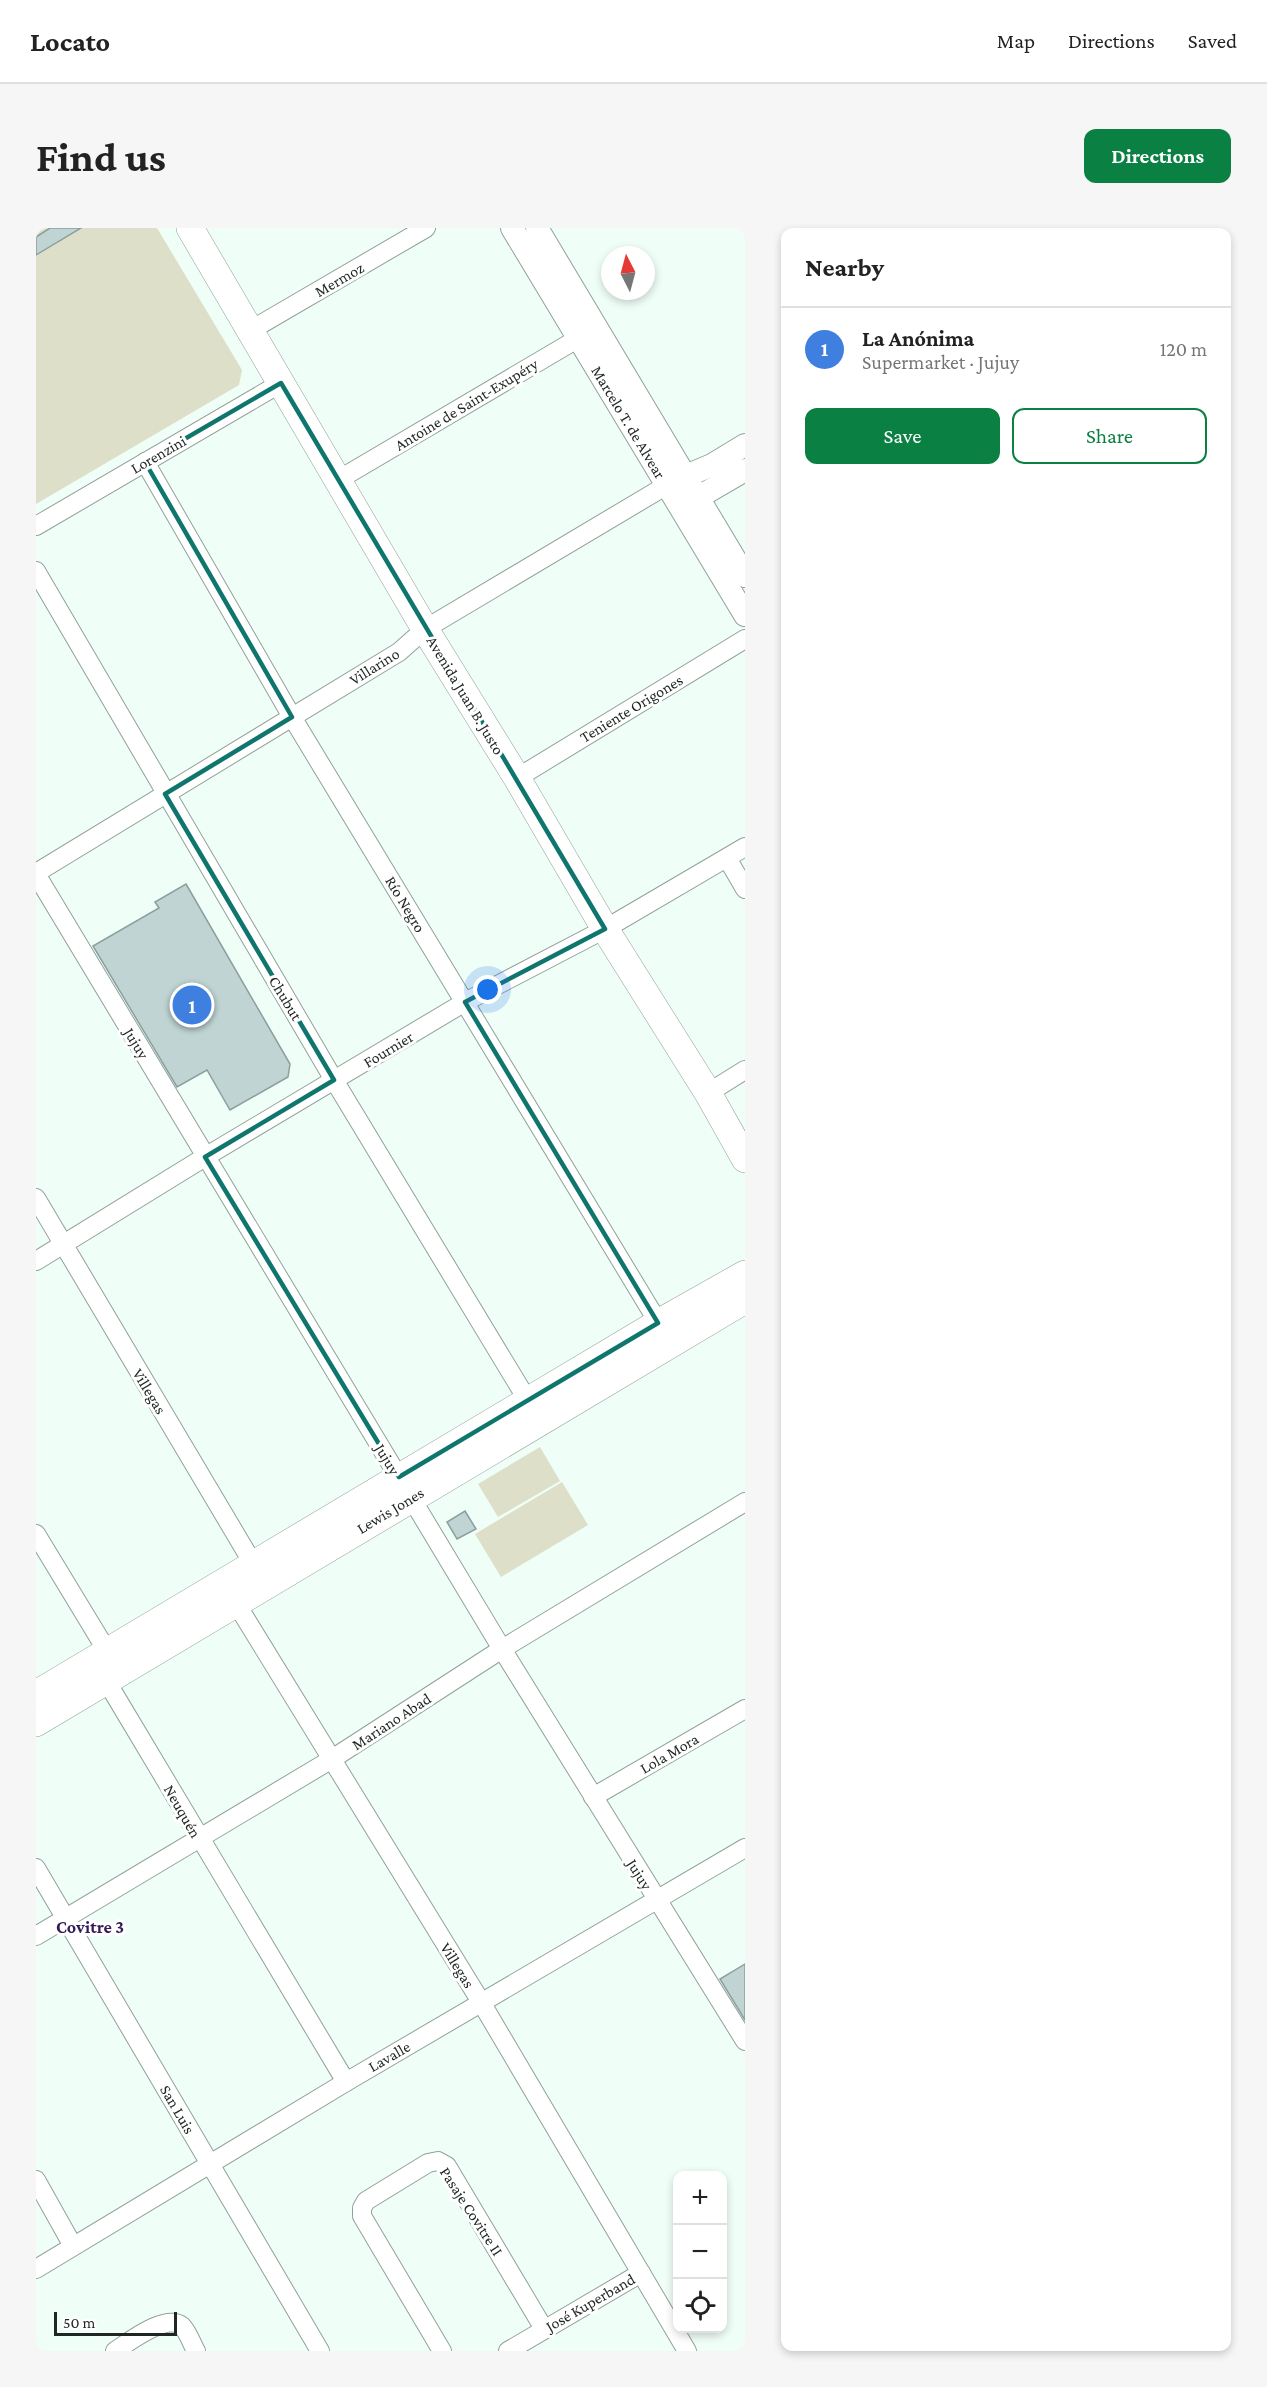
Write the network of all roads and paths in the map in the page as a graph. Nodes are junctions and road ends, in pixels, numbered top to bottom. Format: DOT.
graph roads {
  1 [pos="190,228"];
  2 [pos="426,228"];
  3 [pos="512,228"];
  4 [pos="540,229"];
  5 [pos="251,330"];
  6 [pos="587,333"];
  7 [pos="281,383"];
  8 [pos="745,446"];
  9 [pos="145,462"];
  10 [pos="745,470"];
  11 [pos="338,480"];
  12 [pos="676,480"];
  13 [pos="689,503"];
  14 [pos="36,526"];
  15 [pos="36,571"];
  16 [pos="745,576"];
  17 [pos="745,615"];
  18 [pos="425,629"];
  19 [pos="745,639"];
  20 [pos="292,717"];
  21 [pos="517,778"];
  22 [pos="165,794"];
  23 [pos="745,847"];
  24 [pos="727,858"];
  25 [pos="36,873"];
  26 [pos="745,889"];
  27 [pos="605,929"];
  28 [pos="465,1002"];
  29 [pos="745,1070"];
  30 [pos="334,1080"];
  31 [pos="708,1094"];
  32 [pos="205,1157"];
  33 [pos="745,1160"];
  34 [pos="36,1198"];
  35 [pos="63,1244"];
  36 [pos="36,1261"];
  37 [pos="745,1274"];
  38 [pos="745,1299"];
  39 [pos="665,1333"];
  40 [pos="534,1412"];
  41 [pos="405,1487"];
  42 [pos="745,1502"];
  43 [pos="36,1534"];
  44 [pos="259,1575"];
  45 [pos="230,1593"];
  46 [pos="502,1649"];
  47 [pos="107,1651"];
  48 [pos="107,1682"];
  49 [pos="36,1694"];
  50 [pos="745,1709"];
  51 [pos="36,1723"];
  52 [pos="332,1759"];
  53 [pos="593,1797"];
  54 [pos="199,1838"];
  55 [pos="745,1848"];
  56 [pos="36,1868"];
  57 [pos="657,1901"];
  58 [pos="66,1918"];
  59 [pos="36,1936"];
  60 [pos="481,2002"];
  61 [pos="745,2041"];
  62 [pos="345,2082"];
  63 [pos="210,2163"];
  64 [pos="36,2180"];
  65 [pos="73,2246"];
  66 [pos="36,2269"];
  67 [pos="641,2273"];
  68 [pos="544,2329"];
  69 [pos="115,2351"];
  70 [pos="196,2351"];
  71 [pos="321,2351"];
  72 [pos="442,2351"];
  73 [pos="508,2351"];
  74 [pos="687,2351"];
  1 -- 5 [label="main road, Avenida Juan B. Justo"];
  2 -- 5 [label="street, Mermoz"];
  3 -- 6 [label="street, Marcelo T. de Alvear"];
  4 -- 6 [label="street, Marcelo T. de Alvear"];
  5 -- 7 [label="main road, Avenida Juan B. Justo"];
  6 -- 11 [label="street, Antoine de Saint-Exupéry"];
  6 -- 12 [label="street, Marcelo T. de Alvear"];
  7 -- 9 [label="street, Lorenzini"];
  7 -- 11 [label="main road, Avenida Juan B. Justo"];
  8 -- 12 [label="street, Villarino"];
  9 -- 14 [label="street, Lorenzini"];
  9 -- 20 [label="street, Río Negro"];
  10 -- 13 [label="street"];
  11 -- 18 [label="main road, Avenida Juan B. Justo"];
  12 -- 13 [label="street, Marcelo T. de Alvear"];
  12 -- 18 [label="street, Villarino"];
  13 -- 16 [label="street, Marcelo T. de Alvear"];
  13 -- 17 [label="street, Marcelo T. de Alvear"];
  15 -- 22 [label="street, Chubut"];
  18 -- 20 [label="street, Villarino"];
  18 -- 21 [label="main road, Avenida Juan B. Justo"];
  19 -- 21 [label="street, Teniente Origones"];
  20 -- 22 [label="street, Villarino"];
  20 -- 28 [label="street, Río Negro"];
  21 -- 27 [label="main road, Avenida Juan B. Justo"];
  22 -- 25 [label="street, Villarino"];
  22 -- 30 [label="street, Chubut"];
  23 -- 24 [label="street, Fournier"];
  24 -- 26 [label="street"];
  24 -- 27 [label="street, Fournier"];
  25 -- 32 [label="street, Jujuy"];
  27 -- 28 [label="street, Fournier"];
  27 -- 31 [label="main road, Avenida Juan B. Justo"];
  28 -- 30 [label="street, Fournier"];
  28 -- 39 [label="street, Río Negro"];
  29 -- 31 [label="street"];
  30 -- 32 [label="street, Fournier"];
  30 -- 40 [label="street, Chubut"];
  31 -- 33 [label="main road, Avenida Juan B. Justo"];
  32 -- 35 [label="street, Fournier"];
  32 -- 41 [label="street, Jujuy"];
  34 -- 35 [label="street, Villegas"];
  35 -- 36 [label="street, Fournier"];
  35 -- 44 [label="street, Villegas"];
  37 -- 39 [label="main road, Lewis Jones"];
  38 -- 39 [label="main road, Lewis Jones"];
  39 -- 40 [label="main road, Lewis Jones"];
  40 -- 41 [label="main road, Lewis Jones"];
  41 -- 44 [label="main road, Lewis Jones"];
  41 -- 46 [label="street, Jujuy"];
  42 -- 46 [label="street, Mariano Abad"];
  43 -- 47 [label="street"];
  44 -- 45 [label="main road, Lewis Jones"];
  45 -- 47 [label="main road, Lewis Jones"];
  45 -- 48 [label="main road, Lewis Jones"];
  45 -- 52 [label="street, Villegas"];
  46 -- 52 [label="street, Mariano Abad"];
  46 -- 53 [label="street, Jujuy"];
  47 -- 48 [label="street"];
  47 -- 49 [label="main road, Lewis Jones"];
  48 -- 51 [label="main road, Lewis Jones"];
  48 -- 54 [label="street, Neuquén"];
  50 -- 53 [label="street, Lola Mora"];
  52 -- 54 [label="street, Mariano Abad"];
  52 -- 60 [label="street, Villegas"];
  53 -- 57 [label="street, Jujuy"];
  54 -- 58 [label="street, Mariano Abad"];
  54 -- 62 [label="street, Neuquén"];
  55 -- 57 [label="street, Lavalle"];
  56 -- 58 [label="street, San Luis"];
  57 -- 60 [label="street, Lavalle"];
  57 -- 61 [label="street, Jujuy"];
  58 -- 59 [label="street, Mariano Abad"];
  58 -- 63 [label="street, San Luis"];
  60 -- 62 [label="street, Lavalle"];
  60 -- 67 [label="street, Villegas"];
  62 -- 63 [label="street, Lavalle"];
  63 -- 65 [label="street, Lavalle"];
  63 -- 71 [label="street, San Luis"];
  64 -- 65 [label="street"];
  65 -- 66 [label="street, Lavalle"];
  67 -- 68 [label="street, José Kuperband"];
  67 -- 74 [label="street, Villegas"];
  68 -- 72 [label="street, Pasaje Covitre II"];
  68 -- 73 [label="street, José Kuperband"];
  69 -- 70 [label="street"];
}
